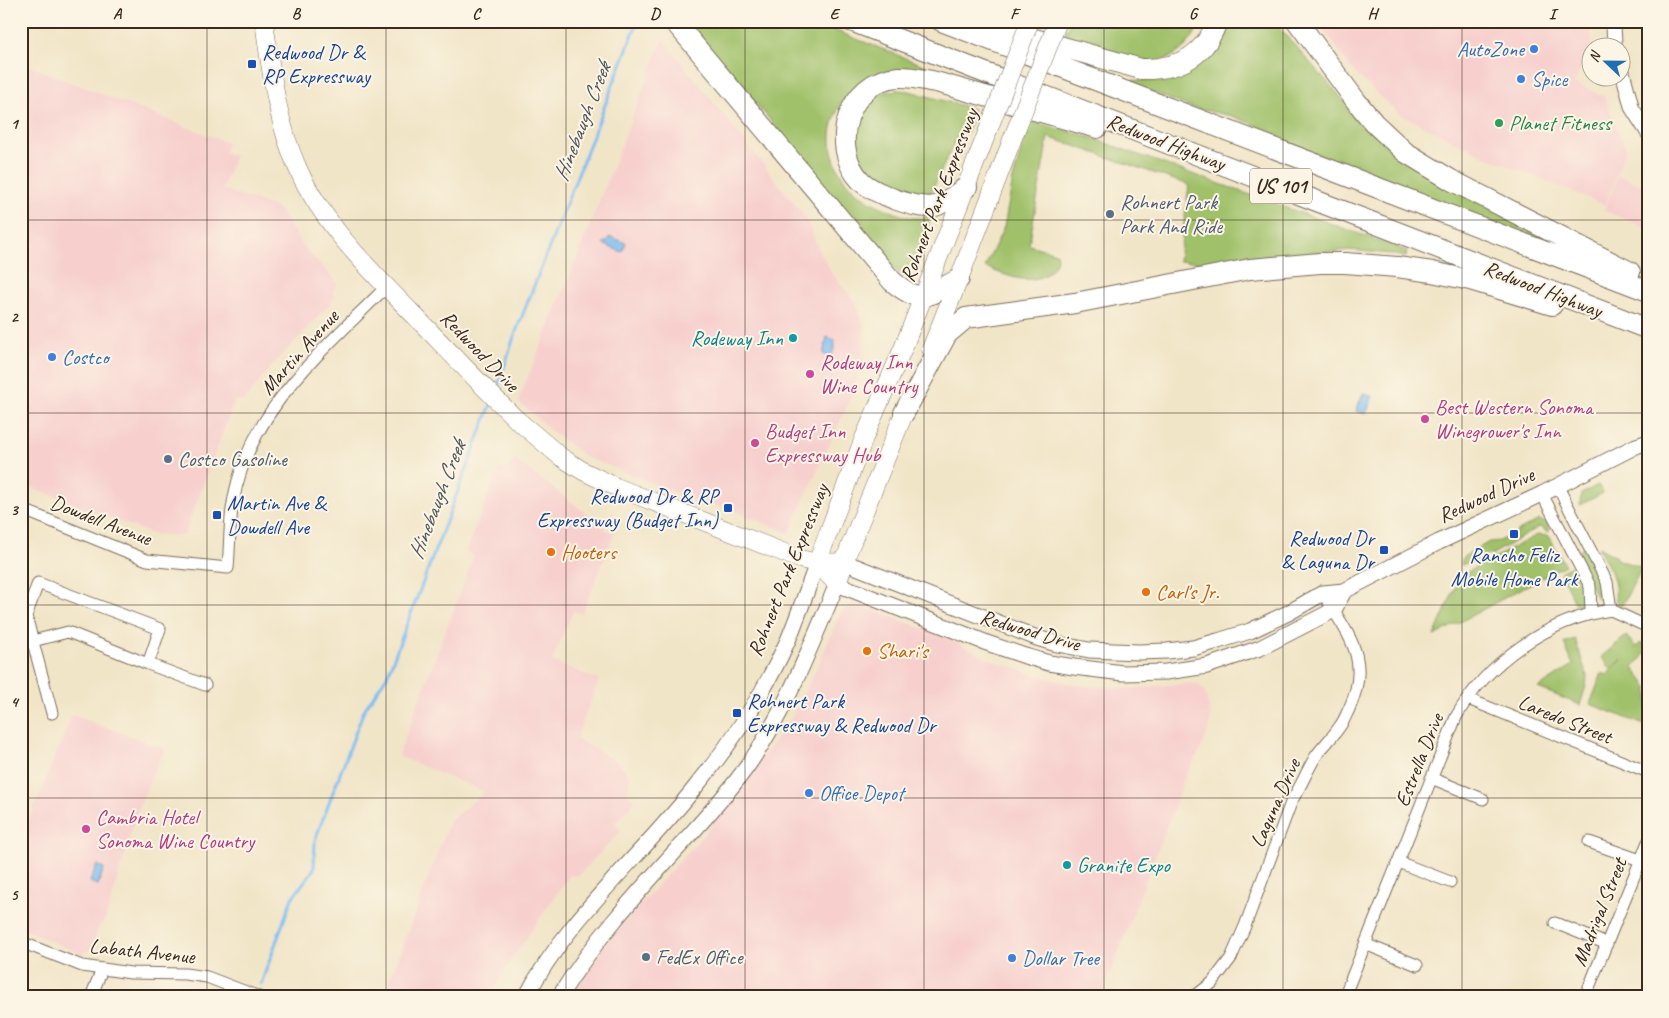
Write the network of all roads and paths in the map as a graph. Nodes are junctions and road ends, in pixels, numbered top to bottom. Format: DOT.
graph roads {
  1 [pos="264,21"];
  2 [pos="674,21"];
  3 [pos="852,21"];
  4 [pos="941,21"];
  5 [pos="970,21"];
  6 [pos="1030,21"];
  7 [pos="1058,21"];
  8 [pos="1217,21"];
  9 [pos="1297,21"];
  10 [pos="1612,21"];
  11 [pos="1615,38"];
  12 [pos="1627,88"];
  13 [pos="1648,133"];
  14 [pos="1215,161"];
  15 [pos="967,187"];
  16 [pos="959,279"];
  17 [pos="1648,281"];
  18 [pos="386,287"];
  19 [pos="1648,291"];
  20 [pos="923,297"];
  21 [pos="1648,331"];
  22 [pos="904,413"];
  23 [pos="1648,442"];
  24 [pos="1557,486"];
  25 [pos="1542,494"];
  26 [pos="21,509"];
  27 [pos="844,562"];
  28 [pos="818,564"];
  29 [pos="228,568"];
  30 [pos="837,584"];
  31 [pos="1344,591"];
  32 [pos="1323,593"];
  33 [pos="1334,610"];
  34 [pos="1611,610"];
  35 [pos="1591,613"];
  36 [pos="1648,628"];
  37 [pos="33,641"];
  38 [pos="21,644"];
  39 [pos="148,664"];
  40 [pos="205,685"];
  41 [pos="1468,699"];
  42 [pos="52,713"];
  43 [pos="1648,772"];
  44 [pos="1431,778"];
  45 [pos="1483,799"];
  46 [pos="659,830"];
  47 [pos="1589,842"];
  48 [pos="1648,842"];
  49 [pos="678,848"];
  50 [pos="1640,860"];
  51 [pos="1398,862"];
  52 [pos="1450,882"];
  53 [pos="1555,923"];
  54 [pos="21,942"];
  55 [pos="1365,944"];
  56 [pos="1607,944"];
  57 [pos="1417,965"];
  58 [pos="102,969"];
  59 [pos="91,997"];
  60 [pos="258,997"];
  61 [pos="526,997"];
  62 [pos="559,997"];
  63 [pos="1194,997"];
  64 [pos="1344,997"];
  65 [pos="1585,997"];
  1 -- 18 [label="main road, Redwood Drive"];
  2 -- 20 [label="highway"];
  3 -- 14 [label="highway, Redwood Highway / US 101"];
  4 -- 19 [label="highway, Redwood Highway / US 101"];
  5 -- 8 [label="highway"];
  6 -- 15 [label="main road, Rohnert Park Expressway, bridge"];
  7 -- 16 [label="main road, bridge"];
  9 -- 17 [label="highway"];
  10 -- 11 [label="street"];
  12 -- 13 [label="street"];
  14 -- 15 [label="highway"];
  14 -- 21 [label="highway, Redwood Highway / US 101"];
  15 -- 20 [label="main road, Rohnert Park Expressway"];
  16 -- 20 [label="highway"];
  16 -- 22 [label="main road"];
  18 -- 28 [label="main road, Redwood Drive"];
  18 -- 29 [label="street, Martin Avenue"];
  20 -- 28 [label="main road, Rohnert Park Expressway"];
  21 -- 22 [label="highway"];
  22 -- 27 [label="main road"];
  23 -- 24 [label="main road, Redwood Drive"];
  24 -- 25 [label="main road, Redwood Drive"];
  24 -- 34 [label="street"];
  25 -- 31 [label="main road, Redwood Drive"];
  25 -- 35 [label="street"];
  26 -- 29 [label="street, Dowdell Avenue"];
  27 -- 28 [label="main road, Redwood Drive"];
  27 -- 30 [label="main road"];
  27 -- 32 [label="main road, Redwood Drive"];
  28 -- 30 [label="main road, Redwood Drive"];
  28 -- 46 [label="main road, Rohnert Park Expressway"];
  30 -- 33 [label="main road, Redwood Drive"];
  30 -- 49 [label="main road"];
  31 -- 32 [label="main road, Redwood Drive"];
  31 -- 33 [label="main road"];
  32 -- 33 [label="street, Laguna Drive"];
  33 -- 63 [label="street, Laguna Drive"];
  34 -- 35 [label="street, Estrella Drive"];
  34 -- 36 [label="street"];
  35 -- 41 [label="street, Estrella Drive"];
  37 -- 38 [label="street"];
  37 -- 39 [label="street"];
  37 -- 39 [label="street"];
  37 -- 42 [label="street"];
  39 -- 40 [label="street"];
  41 -- 43 [label="street, Laredo Street"];
  41 -- 44 [label="street, Estrella Drive"];
  44 -- 45 [label="street"];
  44 -- 51 [label="street, Estrella Drive"];
  46 -- 49 [label="main road"];
  46 -- 61 [label="main road, Rohnert Park Expressway"];
  47 -- 50 [label="street"];
  48 -- 50 [label="street, Madrigal Street"];
  49 -- 62 [label="main road"];
  50 -- 56 [label="street, Madrigal Street"];
  51 -- 52 [label="street"];
  51 -- 55 [label="street, Estrella Drive"];
  53 -- 56 [label="street"];
  54 -- 58 [label="street, Labath Avenue"];
  55 -- 57 [label="street"];
  55 -- 64 [label="street, Estrella Drive"];
  56 -- 65 [label="street, Madrigal Street"];
  58 -- 59 [label="street"];
  58 -- 60 [label="street, Labath Avenue"];
}
